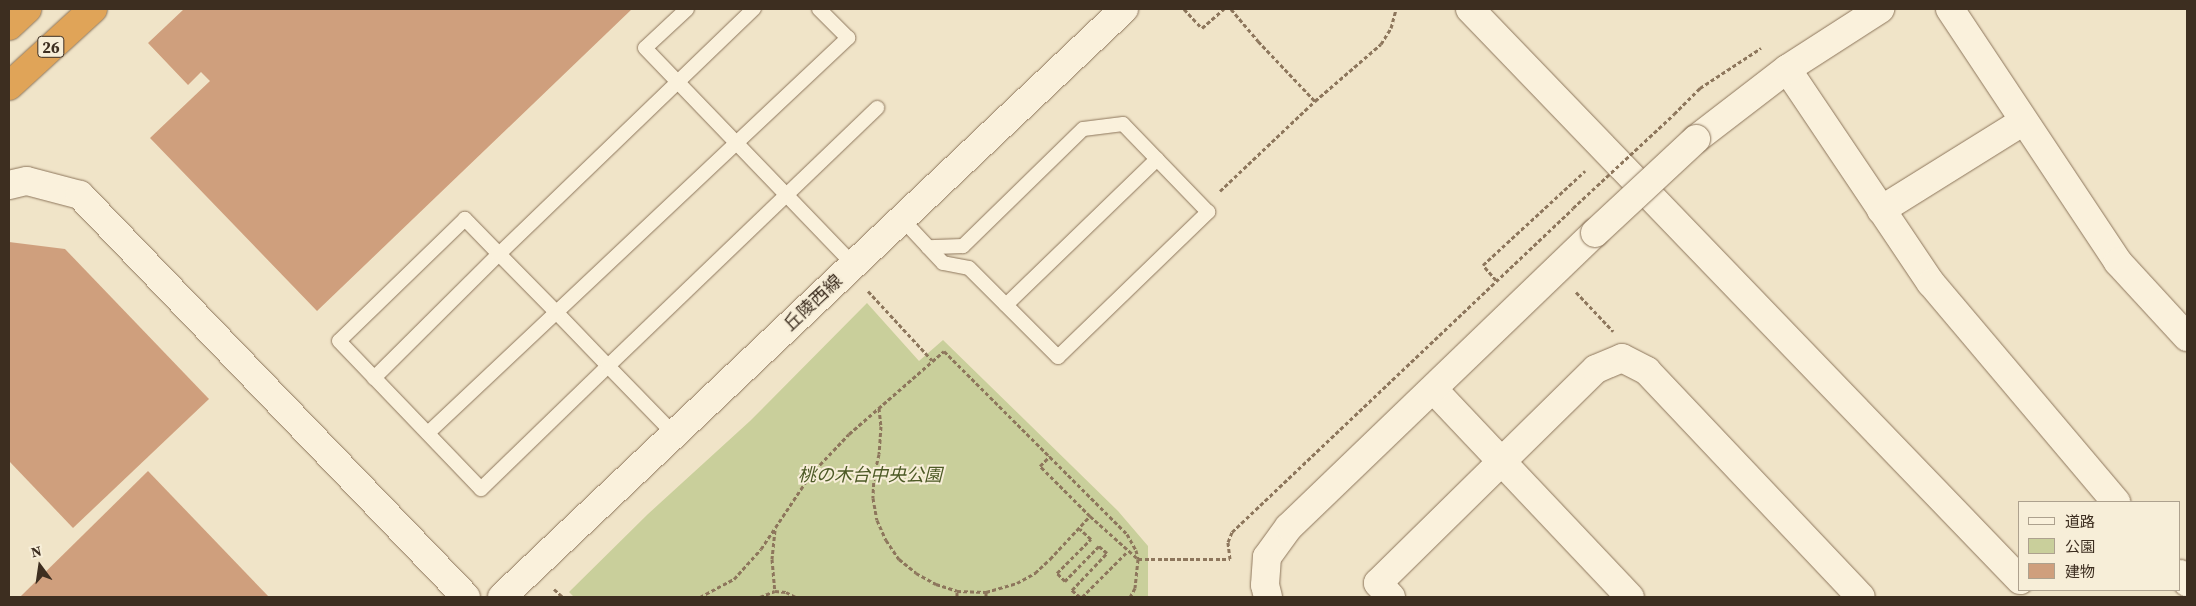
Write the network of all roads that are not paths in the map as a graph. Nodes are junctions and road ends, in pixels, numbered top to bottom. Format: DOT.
graph roads {
  1 [pos="27,9"];
  2 [pos="93,9"];
  3 [pos="686,9"];
  4 [pos="754,9"];
  5 [pos="819,9"];
  6 [pos="1124,9"];
  7 [pos="1470,9"];
  8 [pos="1880,9"];
  9 [pos="1950,9"];
  10 [pos="9,26"];
  11 [pos="1787,68"];
  12 [pos="678,82"];
  13 [pos="9,86"];
  14 [pos="877,108"];
  15 [pos="2024,121"];
  16 [pos="736,143"];
  17 [pos="1157,159"];
  18 [pos="9,185"];
  19 [pos="786,195"];
  20 [pos="1881,210"];
  21 [pos="902,219"];
  22 [pos="928,246"];
  23 [pos="499,254"];
  24 [pos="851,268"];
  25 [pos="1006,305"];
  26 [pos="556,312"];
  27 [pos="2187,336"];
  28 [pos="608,366"];
  29 [pos="374,378"];
  30 [pos="1434,390"];
  31 [pos="428,433"];
  32 [pos="675,434"];
  33 [pos="1503,462"];
  34 [pos="2115,501"];
  35 [pos="2018,578"];
  36 [pos="466,597"];
  37 [pos="502,597"];
  38 [pos="1268,597"];
  39 [pos="1391,597"];
  40 [pos="1630,597"];
  41 [pos="1861,597"];
  1 -- 10 [label="highway, 26"];
  2 -- 13 [label="highway, 26"];
  3 -- 12 [label="lane"];
  4 -- 12 [label="lane"];
  5 -- 16 [label="lane"];
  6 -- 21 [label="street, 丘陵西線"];
  7 -- 35 [label="street"];
  8 -- 11 [label="street"];
  9 -- 15 [label="street"];
  11 -- 20 [label="street"];
  11 -- 30 [label="street, bridge"];
  12 -- 16 [label="lane"];
  12 -- 23 [label="lane"];
  14 -- 19 [label="lane"];
  15 -- 20 [label="street"];
  15 -- 27 [label="street"];
  16 -- 19 [label="lane"];
  16 -- 26 [label="lane"];
  17 -- 22 [label="lane"];
  17 -- 25 [label="lane"];
  17 -- 25 [label="lane"];
  18 -- 36 [label="street"];
  19 -- 24 [label="lane"];
  19 -- 28 [label="lane"];
  20 -- 34 [label="street"];
  21 -- 22 [label="lane"];
  21 -- 24 [label="street, 丘陵西線"];
  22 -- 25 [label="lane"];
  23 -- 26 [label="lane"];
  23 -- 29 [label="lane"];
  23 -- 29 [label="lane"];
  24 -- 32 [label="street, 丘陵西線"];
  26 -- 28 [label="lane"];
  26 -- 31 [label="lane"];
  28 -- 31 [label="lane"];
  28 -- 32 [label="lane"];
  29 -- 31 [label="lane"];
  30 -- 33 [label="street"];
  30 -- 38 [label="street"];
  32 -- 37 [label="street, 丘陵西線"];
  33 -- 39 [label="street"];
  33 -- 40 [label="street"];
  33 -- 41 [label="street"];
}
